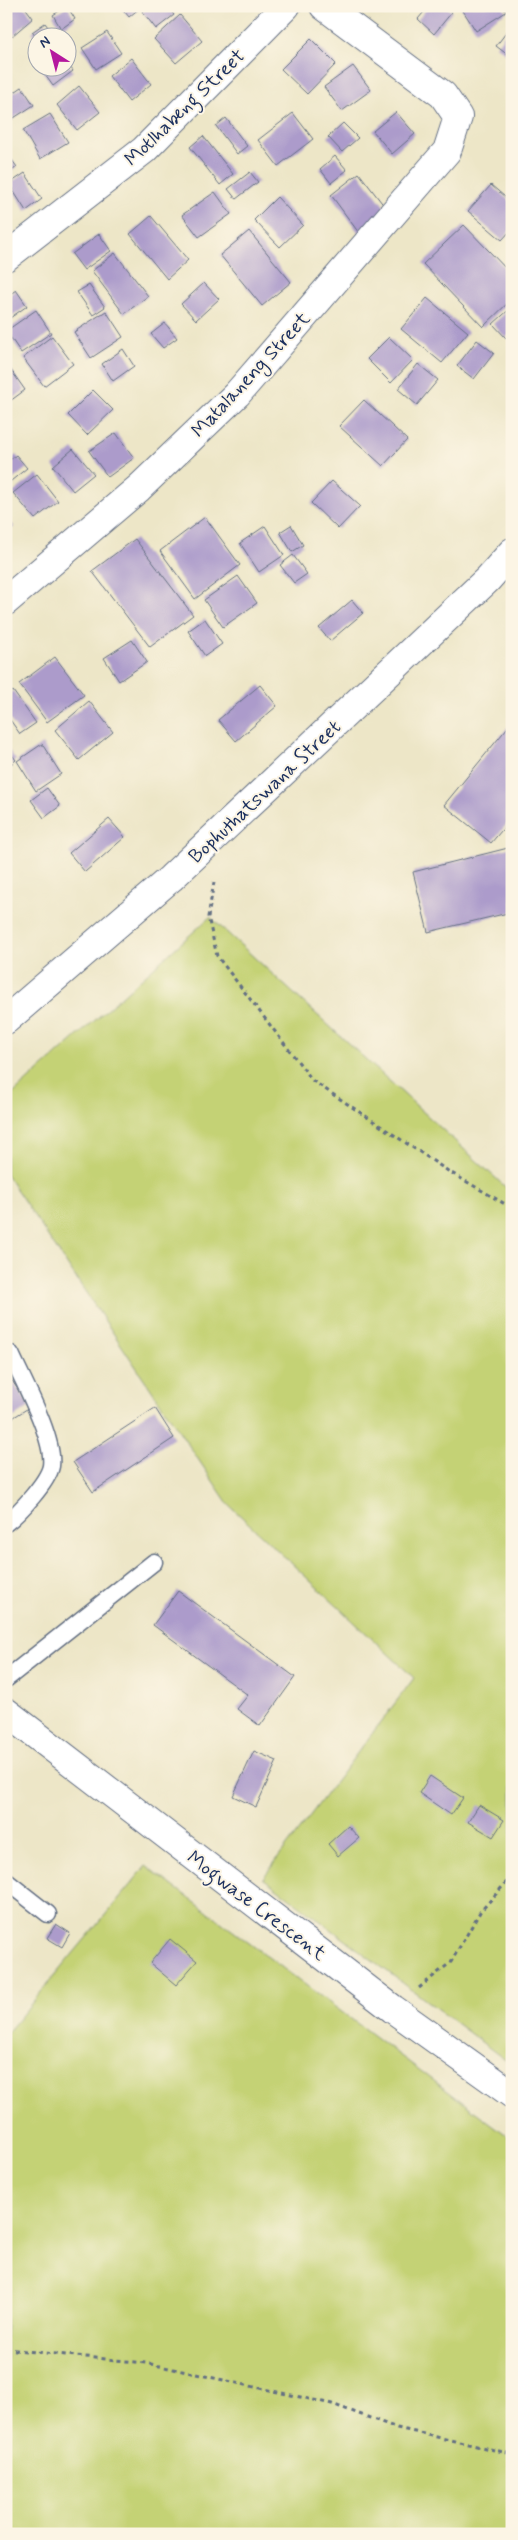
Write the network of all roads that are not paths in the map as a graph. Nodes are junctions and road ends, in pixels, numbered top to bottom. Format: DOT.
graph roads {
  1 [pos="286,6"];
  2 [pos="324,6"];
  3 [pos="6,257"];
  4 [pos="512,552"];
  5 [pos="6,601"];
  6 [pos="6,1020"];
  7 [pos="11,1354"];
  8 [pos="6,1523"];
  9 [pos="154,1562"];
  10 [pos="6,1679"];
  11 [pos="6,1712"];
  12 [pos="6,1881"];
  13 [pos="48,1914"];
  14 [pos="512,2094"];
  1 -- 3 [label="street, Motlhabeng Street"];
  2 -- 5 [label="street, Matalaneng Street"];
  4 -- 6 [label="street, Bophuthatswana Street"];
  7 -- 8 [label="lane"];
  9 -- 10 [label="lane"];
  11 -- 14 [label="street, Mogwase Crescent"];
  12 -- 13 [label="lane"];
}
